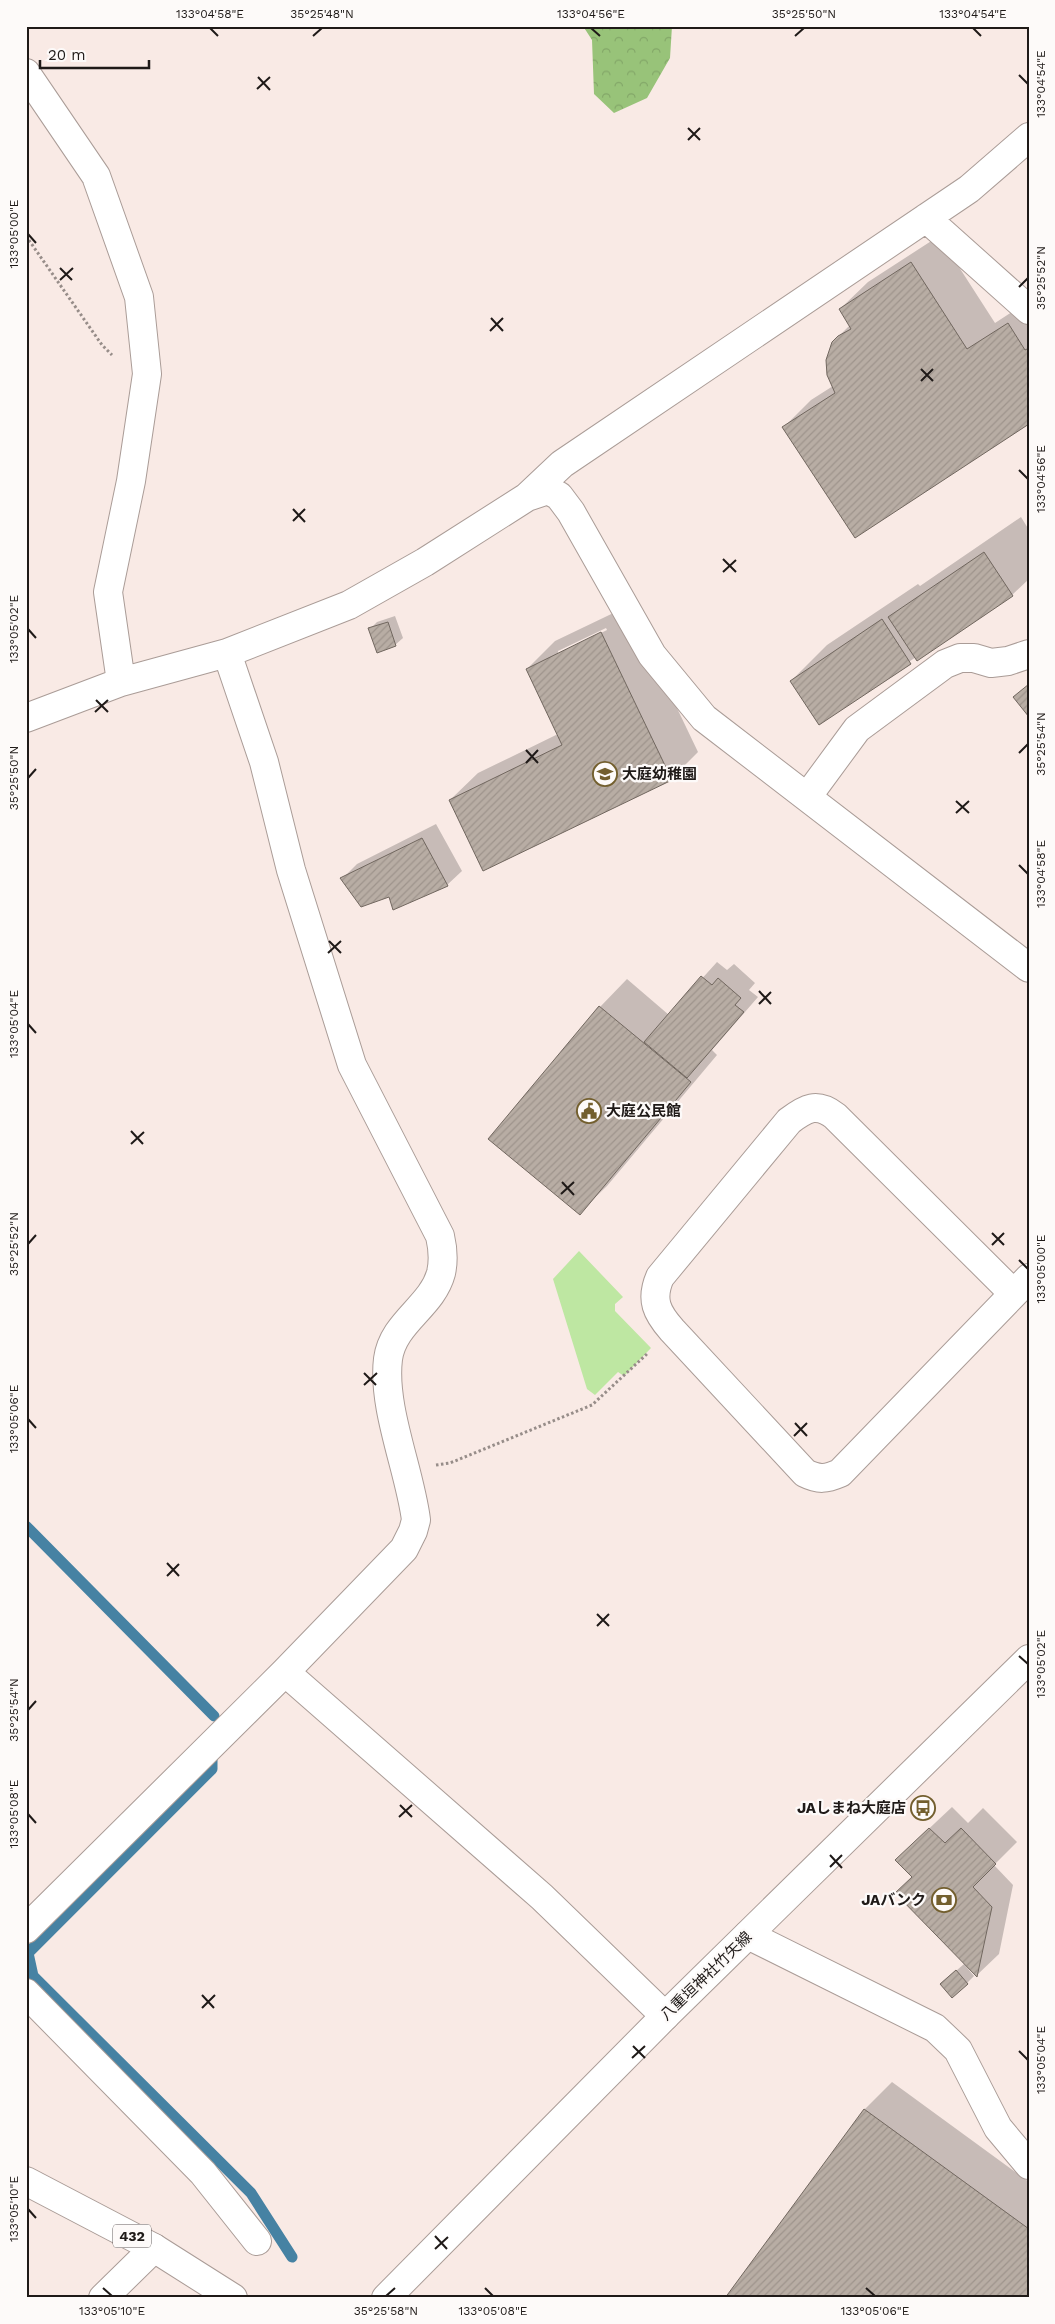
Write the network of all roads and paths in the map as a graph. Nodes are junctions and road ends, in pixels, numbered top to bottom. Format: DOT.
graph roads {
  1 [pos="26,73"];
  2 [pos="1029,137"];
  3 [pos="926,218"];
  4 [pos="26,236"];
  5 [pos="1029,310"];
  6 [pos="145,388"];
  7 [pos="527,497"];
  8 [pos="227,653"];
  9 [pos="1029,654"];
  10 [pos="121,682"];
  11 [pos="26,718"];
  12 [pos="807,797"];
  13 [pos="1029,968"];
  14 [pos="1021,1285"];
  15 [pos="672,1330"];
  16 [pos="405,1472"];
  17 [pos="1029,1659"];
  18 [pos="285,1672"];
  19 [pos="26,1929"];
  20 [pos="748,1934"];
  21 [pos="26,1993"];
  22 [pos="665,2016"];
  23 [pos="1029,2165"];
  24 [pos="26,2181"];
  25 [pos="257,2241"];
  26 [pos="154,2248"];
  27 [pos="103,2298"];
  28 [pos="233,2298"];
  29 [pos="386,2298"];
  1 -- 6 [label="main road"];
  2 -- 3 [label="main road"];
  3 -- 5 [label="main road"];
  3 -- 7 [label="main road"];
  4 -- 6 [label="path"];
  6 -- 10 [label="main road"];
  7 -- 8 [label="main road"];
  7 -- 12 [label="main road"];
  8 -- 10 [label="main road"];
  8 -- 16 [label="main road"];
  9 -- 12 [label="main road"];
  10 -- 11 [label="main road"];
  12 -- 13 [label="main road"];
  14 -- 15 [label="main road"];
  14 -- 15 [label="main road"];
  15 -- 16 [label="path"];
  16 -- 18 [label="main road"];
  17 -- 20 [label="main road, 八重垣神社竹矢線"];
  18 -- 19 [label="main road"];
  18 -- 22 [label="main road"];
  20 -- 22 [label="main road, 八重垣神社竹矢線"];
  20 -- 23 [label="main road"];
  21 -- 25 [label="main road"];
  22 -- 29 [label="main road, 八重垣神社竹矢線"];
  24 -- 26 [label="main road, 432"];
  26 -- 27 [label="main road"];
  26 -- 28 [label="main road, 432"];
}
